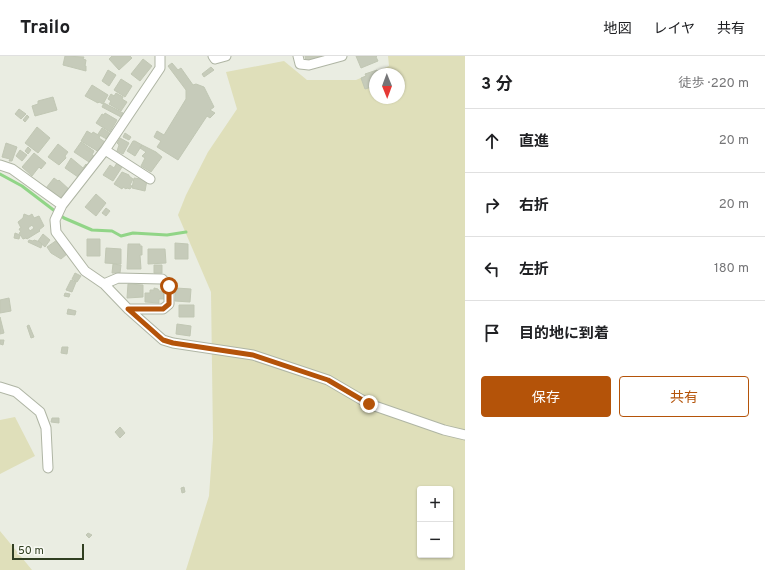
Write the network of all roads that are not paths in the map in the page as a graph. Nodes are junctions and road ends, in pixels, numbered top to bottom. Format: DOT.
graph roads {
  1 [pos="160,56"];
  2 [pos="213,56"];
  3 [pos="226,56"];
  4 [pos="298,56"];
  5 [pos="342,56"];
  6 [pos="105,150"];
  7 [pos="0,165"];
  8 [pos="150,179"];
  9 [pos="62,205"];
  10 [pos="104,284"];
  11 [pos="128,309"];
  12 [pos="0,387"];
  13 [pos="465,435"];
  14 [pos="48,468"];
  1 -- 6 [label="street"];
  2 -- 3 [label="street"];
  4 -- 5 [label="street"];
  6 -- 8 [label="street"];
  6 -- 9 [label="street"];
  7 -- 9 [label="street"];
  9 -- 10 [label="street"];
  10 -- 11 [label="street"];
  10 -- 11 [label="street"];
  11 -- 13 [label="street"];
  12 -- 14 [label="street"];
}
